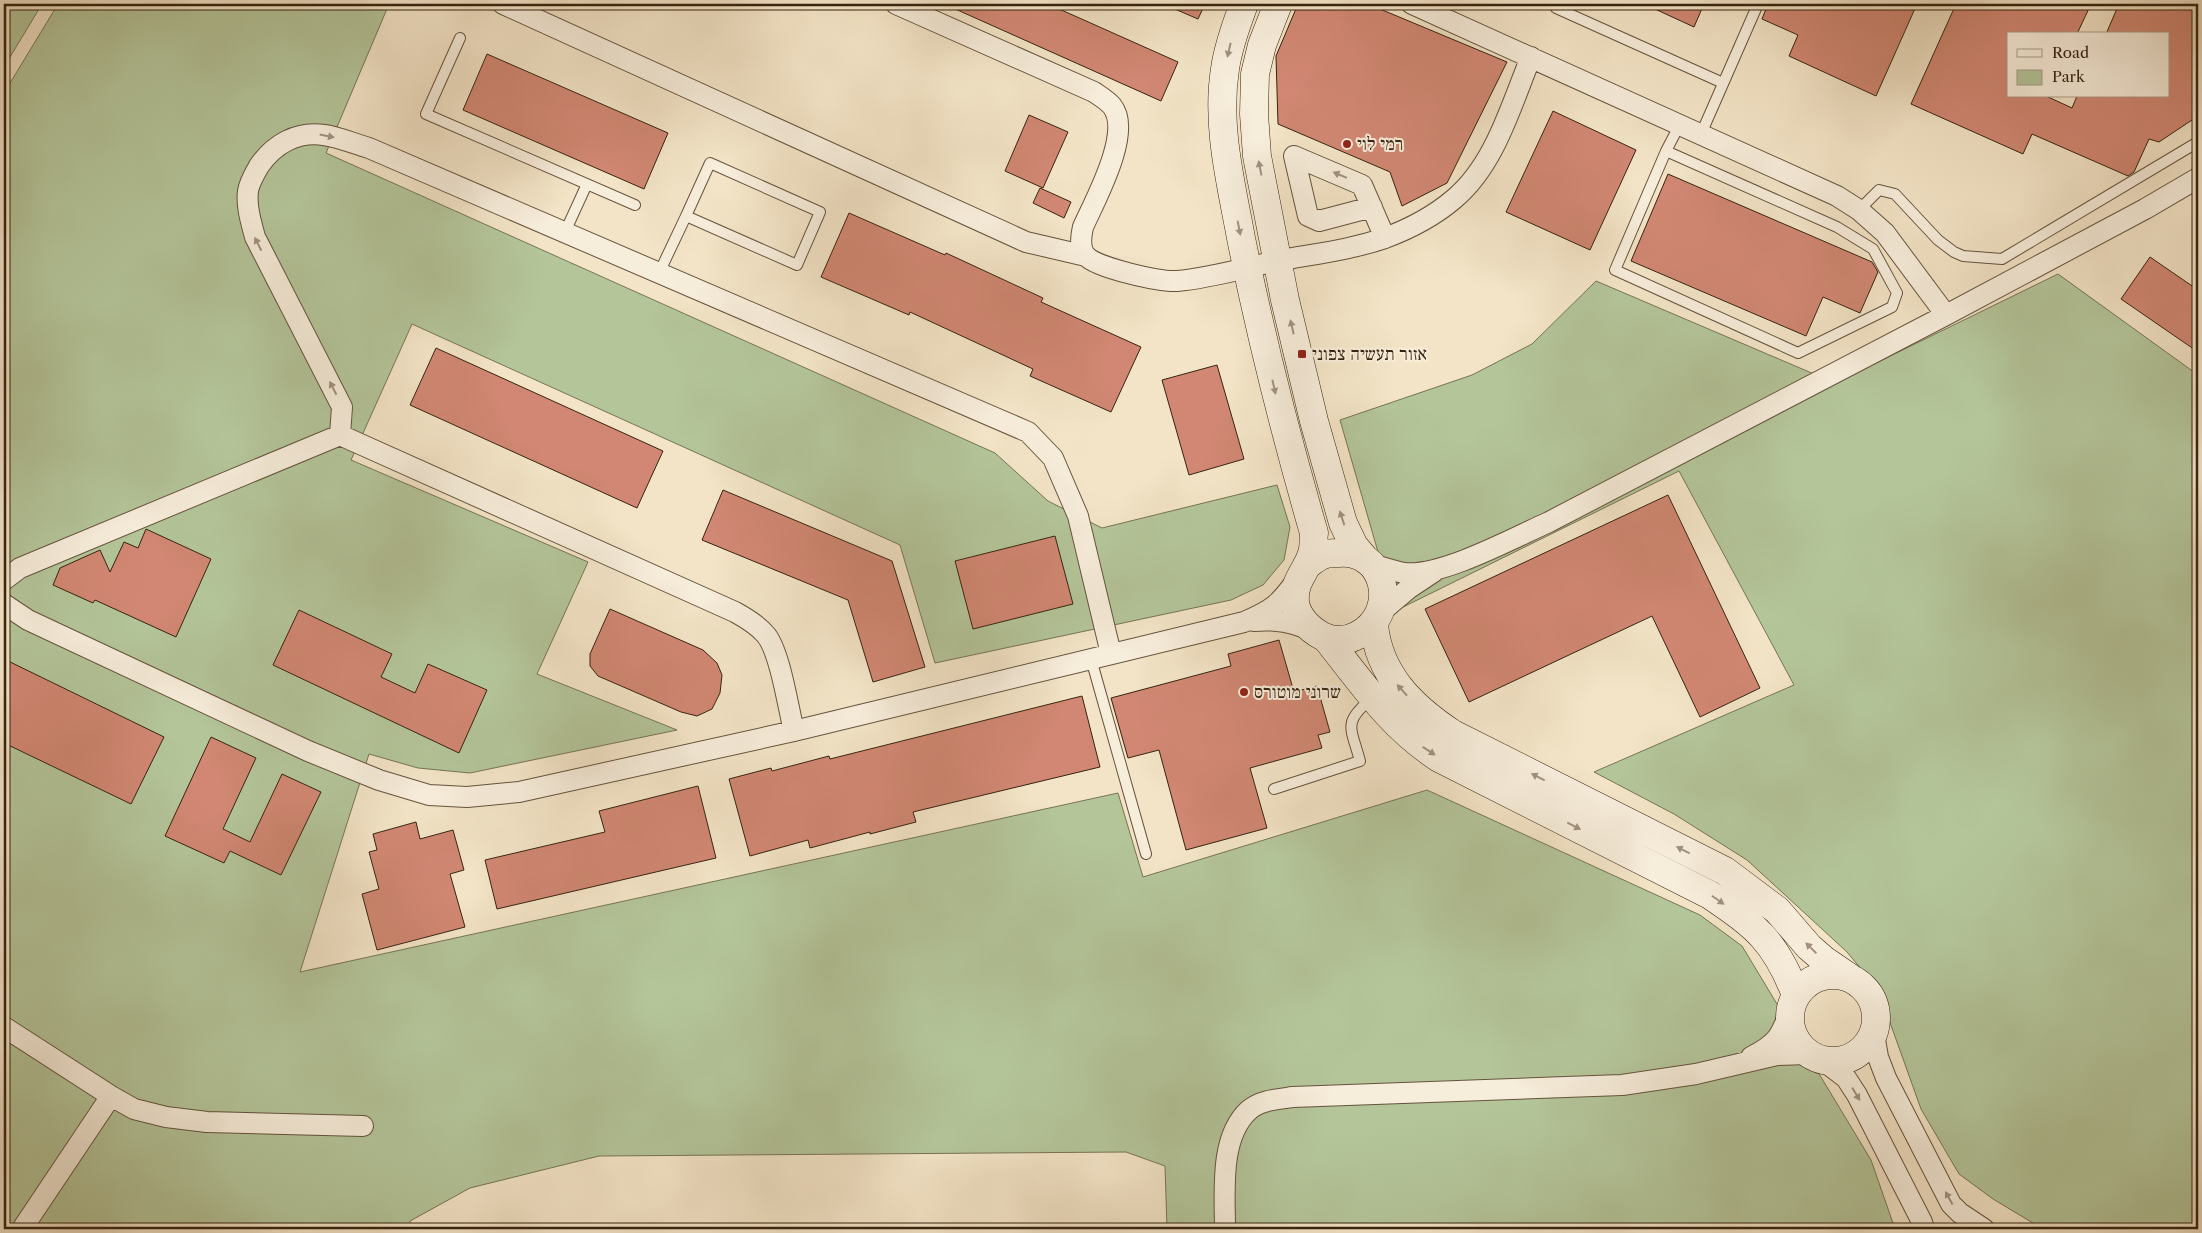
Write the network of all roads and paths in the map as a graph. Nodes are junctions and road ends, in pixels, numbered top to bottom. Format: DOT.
graph roads {
  1 [pos="503,4"];
  2 [pos="896,4"];
  3 [pos="1244,4"];
  4 [pos="1278,4"];
  5 [pos="1412,4"];
  6 [pos="1558,4"];
  7 [pos="1758,4"];
  8 [pos="460,38"];
  9 [pos="1531,57"];
  10 [pos="1723,83"];
  11 [pos="1680,124"];
  12 [pos="1701,134"];
  13 [pos="2198,142"];
  14 [pos="1666,150"];
  15 [pos="2198,178"];
  16 [pos="588,184"];
  17 [pos="635,205"];
  18 [pos="1372,208"];
  19 [pos="1859,210"];
  20 [pos="686,216"];
  21 [pos="565,232"];
  22 [pos="1385,238"];
  23 [pos="1086,256"];
  24 [pos="1278,261"];
  25 [pos="1247,269"];
  26 [pos="660,273"];
  27 [pos="1946,315"];
  28 [pos="340,435"];
  29 [pos="1368,562"];
  30 [pos="1441,567"];
  31 [pos="1303,572"];
  32 [pos="4,580"];
  33 [pos="4,604"];
  34 [pos="1378,618"];
  35 [pos="1244,622"];
  36 [pos="1320,635"];
  37 [pos="1111,654"];
  38 [pos="1091,659"];
  39 [pos="1372,698"];
  40 [pos="794,731"];
  41 [pos="1274,789"];
  42 [pos="1146,854"];
  43 [pos="1849,978"];
  44 [pos="1794,1002"];
  45 [pos="4,1026"];
  46 [pos="1874,1034"];
  47 [pos="1815,1057"];
  48 [pos="1742,1062"];
  49 [pos="111,1096"];
  50 [pos="363,1126"];
  51 [pos="24,1226"];
  52 [pos="1225,1229"];
  53 [pos="1924,1229"];
  54 [pos="1984,1229"];
  1 -- 23 [label="street"];
  2 -- 23 [label="street"];
  3 -- 25 [label="street, one-way"];
  24 -- 4 [label="street, one-way"];
  5 -- 9 [label="street"];
  6 -- 10 [label="lane"];
  7 -- 10 [label="lane"];
  8 -- 16 [label="lane"];
  9 -- 11 [label="street"];
  9 -- 22 [label="street"];
  10 -- 12 [label="lane"];
  11 -- 12 [label="street"];
  11 -- 14 [label="lane"];
  12 -- 19 [label="street"];
  13 -- 19 [label="lane"];
  14 -- 14 [label="lane"];
  15 -- 27 [label="street"];
  16 -- 17 [label="lane"];
  16 -- 21 [label="lane"];
  18 -- 22 [label="street"];
  19 -- 27 [label="street"];
  20 -- 20 [label="lane"];
  20 -- 26 [label="lane"];
  21 -- 26 [label="street"];
  28 -- 21 [label="street, one-way"];
  22 -- 24 [label="street"];
  23 -- 25 [label="street"];
  24 -- 25 [label="street"];
  29 -- 24 [label="street, one-way"];
  25 -- 31 [label="street, one-way"];
  26 -- 37 [label="street"];
  27 -- 30 [label="street"];
  28 -- 32 [label="street"];
  28 -- 40 [label="street"];
  29 -- 30 [label="street"];
  29 -- 31 [label="street"];
  29 -- 34 [label="street"];
  30 -- 34 [label="street"];
  31 -- 35 [label="street"];
  31 -- 36 [label="street"];
  33 -- 40 [label="street"];
  34 -- 36 [label="street"];
  43 -- 34 [label="street, one-way"];
  35 -- 36 [label="street"];
  35 -- 37 [label="street"];
  36 -- 39 [label="street"];
  37 -- 38 [label="street"];
  38 -- 40 [label="street"];
  38 -- 42 [label="lane"];
  39 -- 41 [label="lane"];
  39 -- 44 [label="street, one-way"];
  43 -- 44 [label="street"];
  43 -- 46 [label="street"];
  44 -- 47 [label="street"];
  44 -- 48 [label="street"];
  45 -- 49 [label="street"];
  46 -- 47 [label="street"];
  54 -- 46 [label="street, one-way"];
  47 -- 48 [label="street"];
  47 -- 53 [label="street, one-way"];
  48 -- 52 [label="street"];
  49 -- 50 [label="street"];
  49 -- 51 [label="street"];
}
